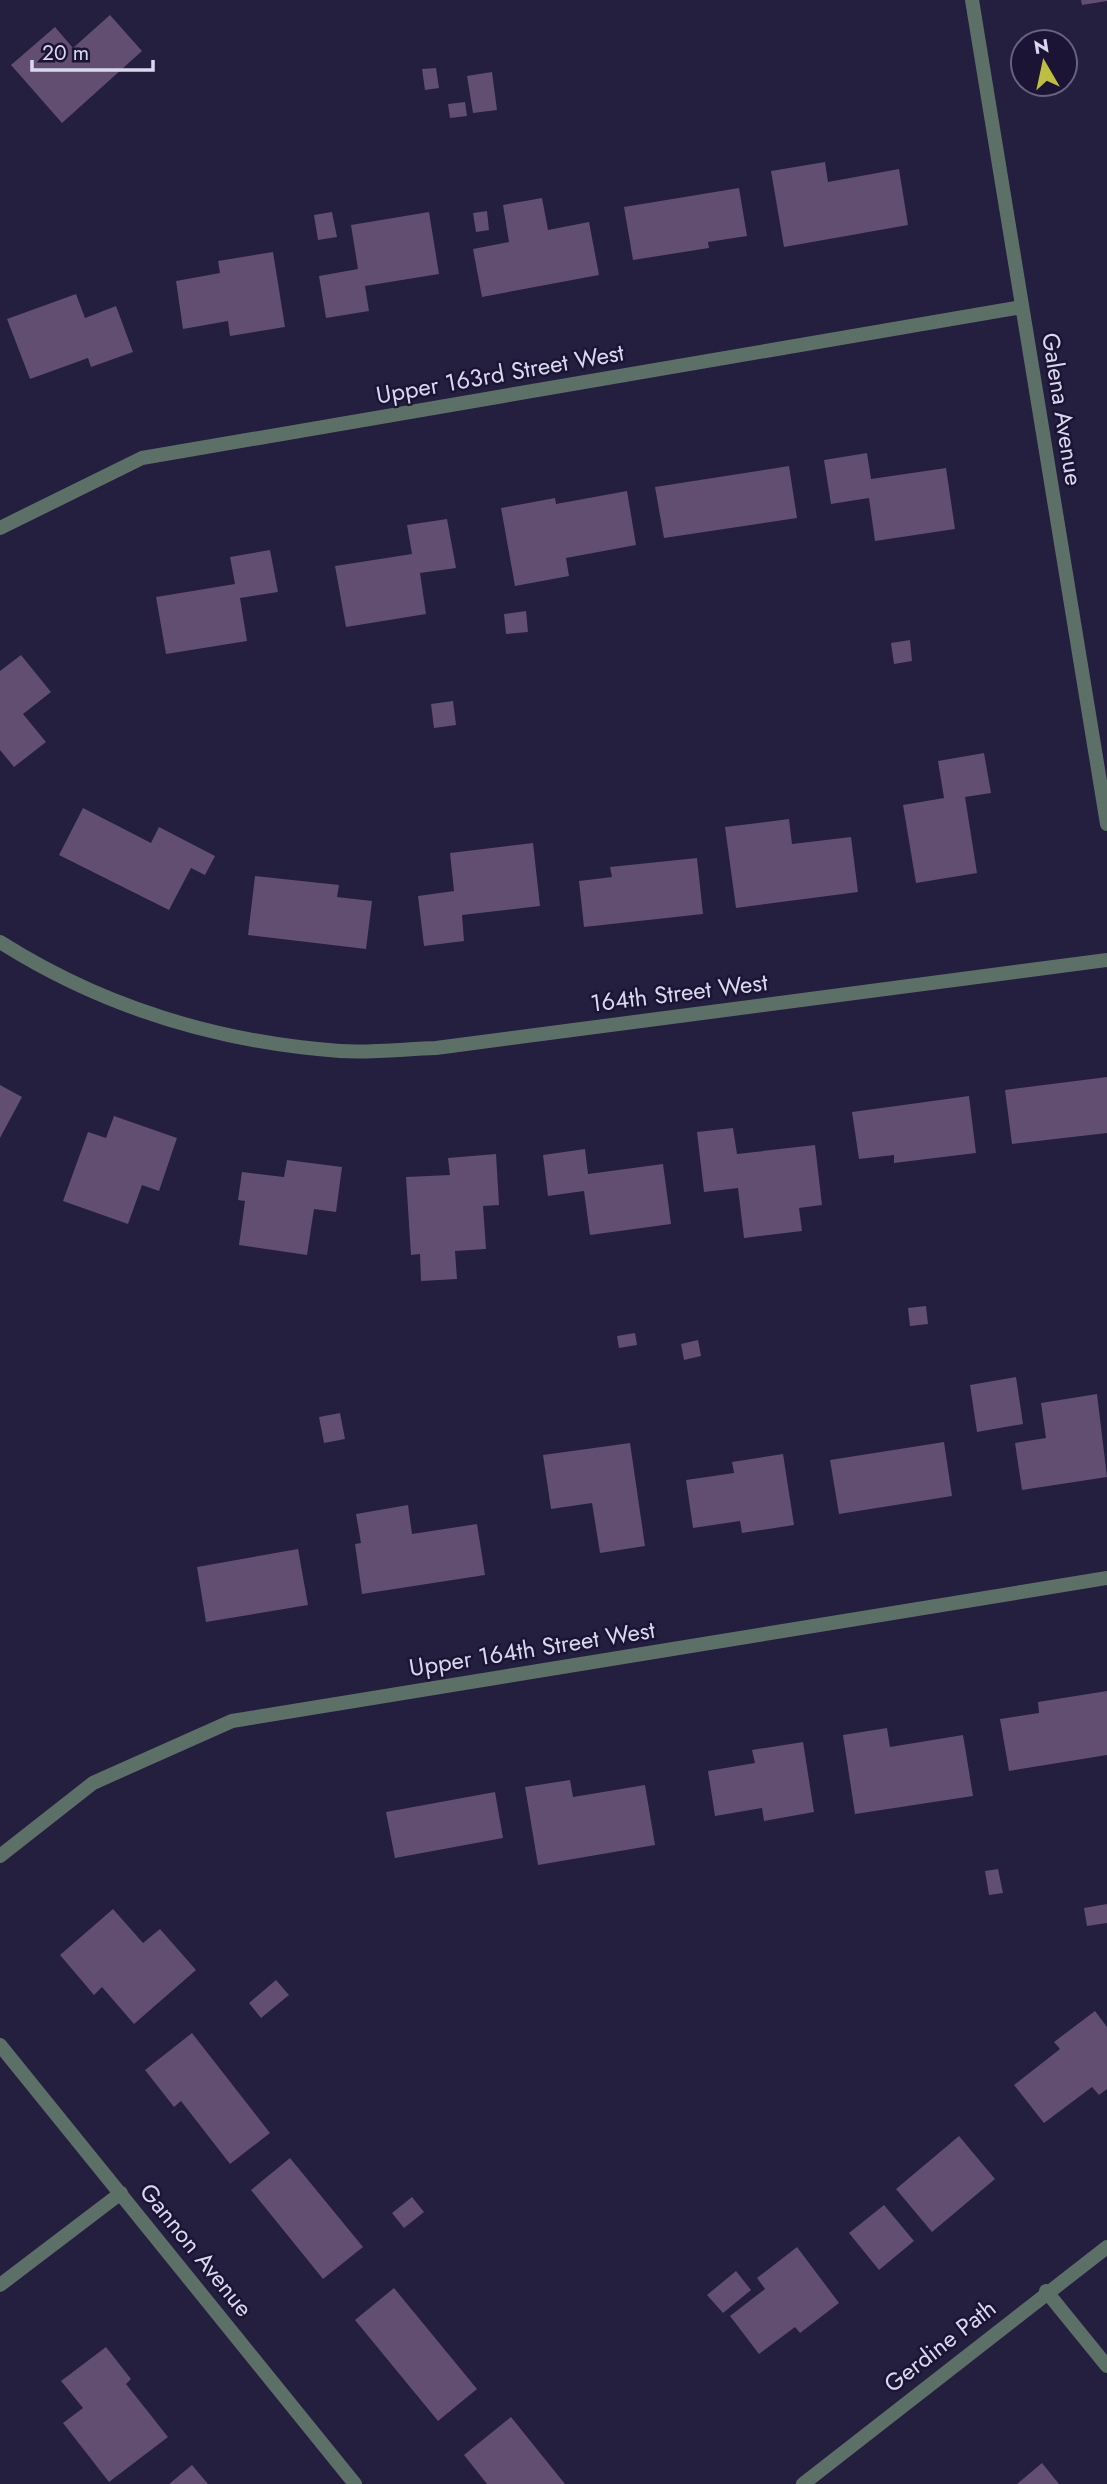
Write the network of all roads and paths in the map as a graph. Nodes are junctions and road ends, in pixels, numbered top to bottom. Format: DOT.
graph roads {
  1 [pos="972,0"];
  2 [pos="1022,307"];
  3 [pos="0,528"];
  4 [pos="1107,824"];
  5 [pos="0,942"];
  6 [pos="1107,960"];
  7 [pos="1107,1578"];
  8 [pos="0,1856"];
  9 [pos="0,2045"];
  10 [pos="121,2193"];
  11 [pos="1107,2246"];
  12 [pos="0,2285"];
  13 [pos="1046,2291"];
  14 [pos="1107,2366"];
  15 [pos="355,2484"];
  16 [pos="803,2484"];
  1 -- 2 [label="street, Galena Avenue"];
  2 -- 3 [label="street, Upper 163rd Street West"];
  2 -- 4 [label="street, Galena Avenue"];
  5 -- 6 [label="street, 164th Street West"];
  7 -- 8 [label="street, Upper 164th Street West"];
  9 -- 10 [label="street, Gannon Avenue"];
  10 -- 12 [label="street"];
  10 -- 15 [label="street, Gannon Avenue"];
  11 -- 13 [label="street, Gerdine Path"];
  13 -- 14 [label="street"];
  13 -- 16 [label="street, Gerdine Path"];
}
